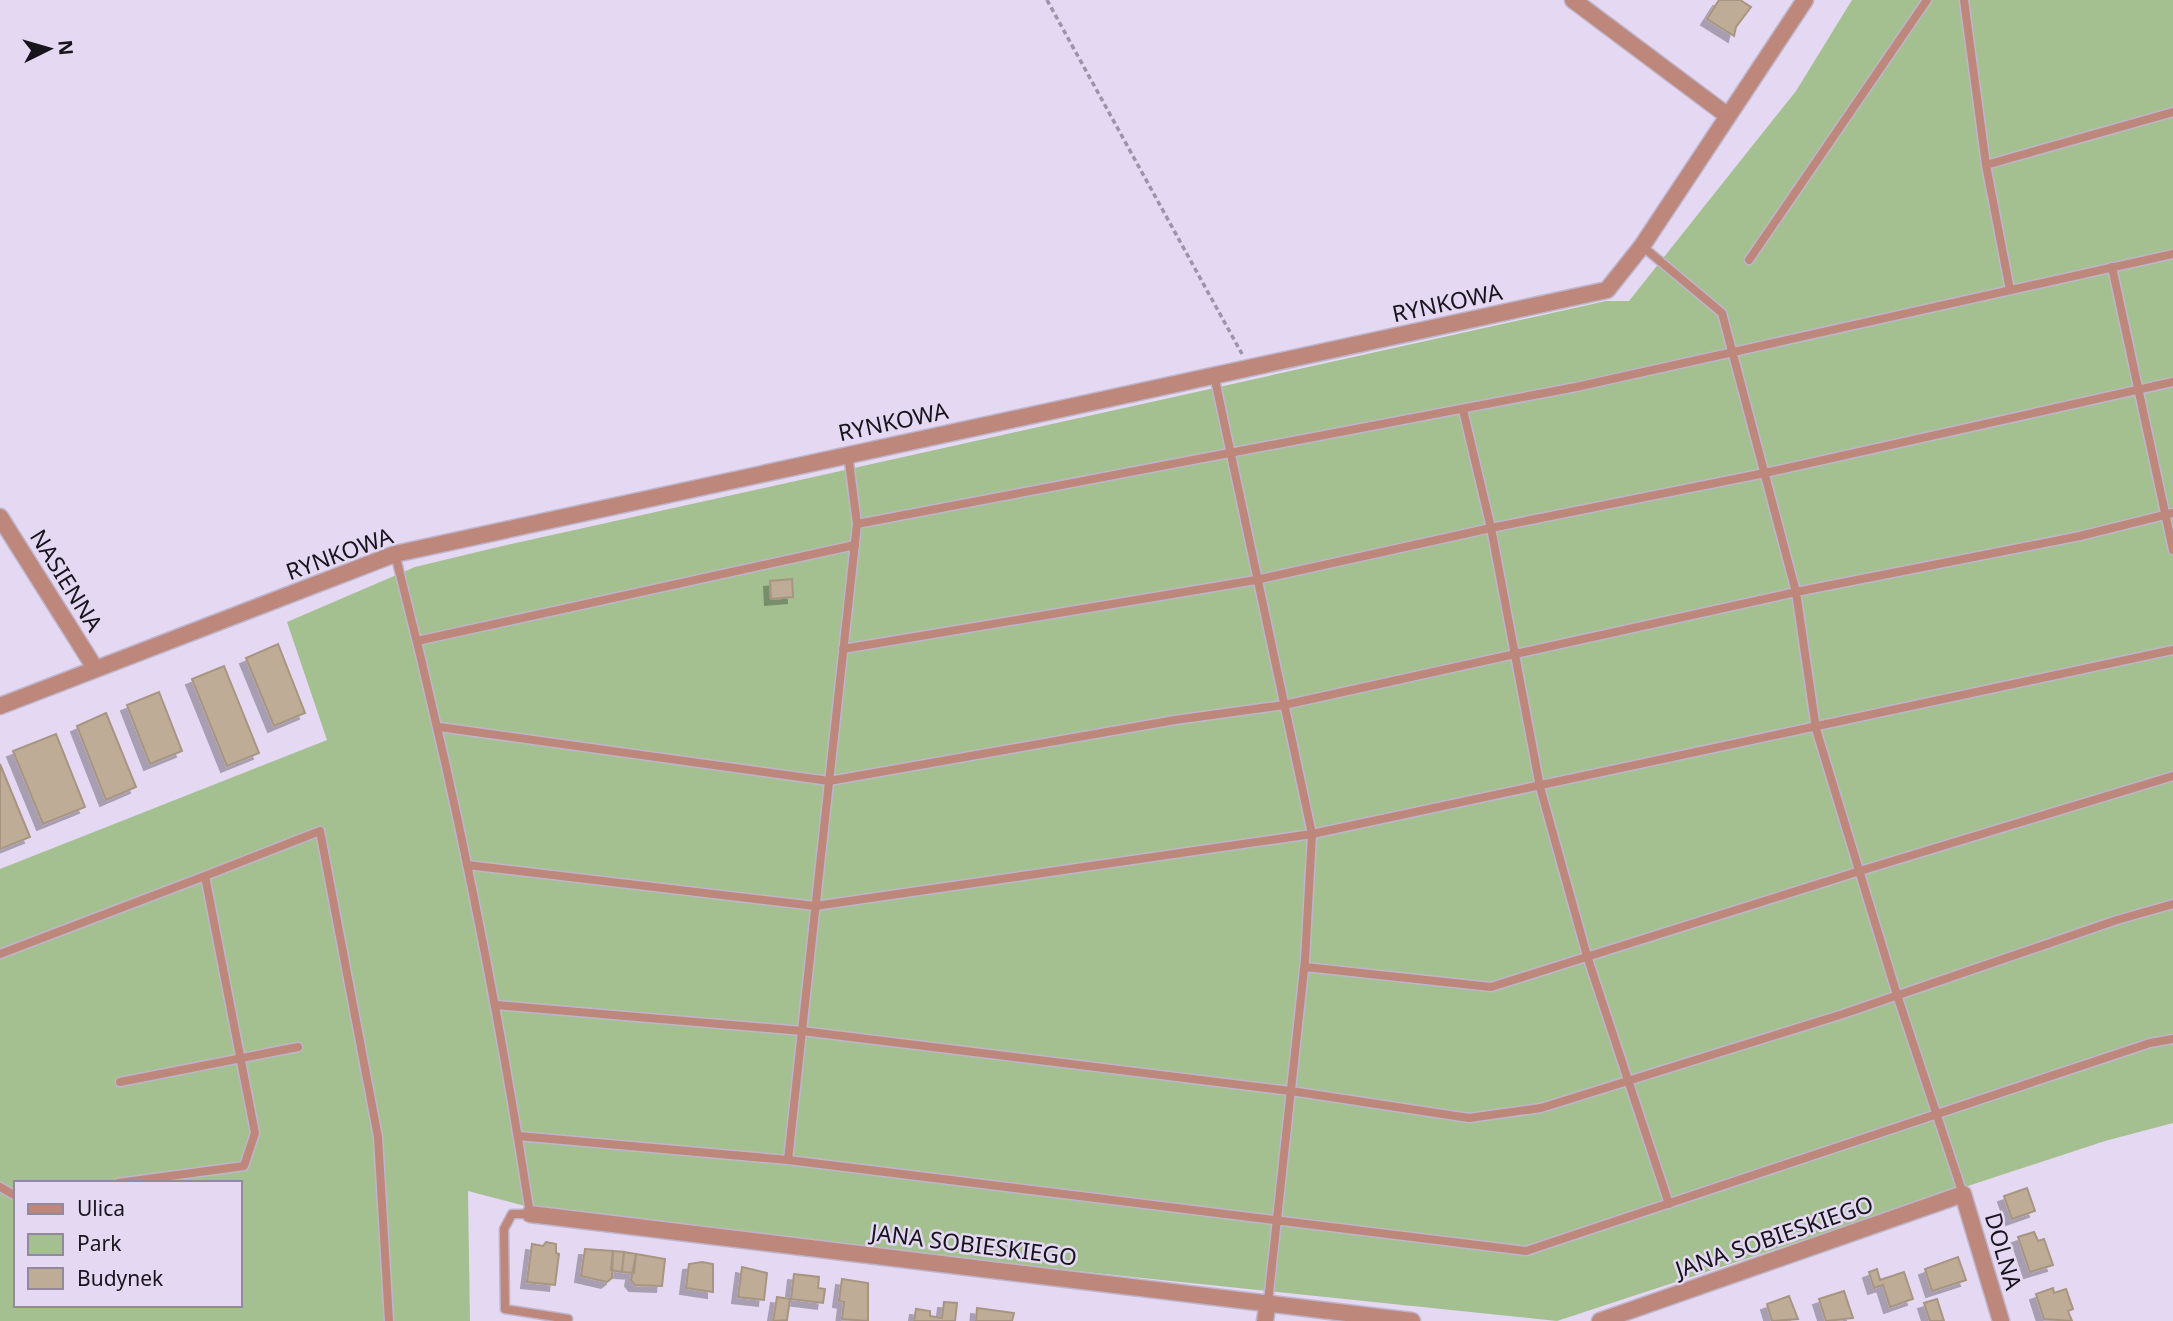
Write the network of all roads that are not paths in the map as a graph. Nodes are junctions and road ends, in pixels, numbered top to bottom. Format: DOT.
graph roads {
  1 [pos="1573,0"];
  2 [pos="1805,0"];
  3 [pos="1927,0"];
  4 [pos="1964,0"];
  5 [pos="2173,112"];
  6 [pos="1728,116"];
  7 [pos="1986,165"];
  8 [pos="1643,246"];
  9 [pos="2173,254"];
  10 [pos="1749,260"];
  11 [pos="2112,267"];
  12 [pos="2010,290"];
  13 [pos="1732,351"];
  14 [pos="1214,375"];
  15 [pos="2173,382"];
  16 [pos="2140,389"];
  17 [pos="1462,410"];
  18 [pos="848,454"];
  19 [pos="1229,456"];
  20 [pos="1765,474"];
  21 [pos="2169,514"];
  22 [pos="0,517"];
  23 [pos="857,524"];
  24 [pos="1491,527"];
  25 [pos="855,545"];
  26 [pos="2173,550"];
  27 [pos="395,554"];
  28 [pos="1256,580"];
  29 [pos="1796,592"];
  30 [pos="417,641"];
  31 [pos="843,649"];
  32 [pos="2173,650"];
  33 [pos="1513,653"];
  34 [pos="95,668"];
  35 [pos="1284,705"];
  36 [pos="0,706"];
  37 [pos="439,727"];
  38 [pos="1816,729"];
  39 [pos="2173,776"];
  40 [pos="829,781"];
  41 [pos="1540,787"];
  42 [pos="1312,834"];
  43 [pos="467,865"];
  44 [pos="1860,871"];
  45 [pos="205,876"];
  46 [pos="2173,904"];
  47 [pos="815,906"];
  48 [pos="0,954"];
  49 [pos="1587,956"];
  50 [pos="1305,967"];
  51 [pos="1897,995"];
  52 [pos="496,1005"];
  53 [pos="802,1031"];
  54 [pos="2173,1039"];
  55 [pos="298,1047"];
  56 [pos="241,1060"];
  57 [pos="1630,1080"];
  58 [pos="120,1082"];
  59 [pos="1291,1091"];
  60 [pos="1936,1113"];
  61 [pos="518,1136"];
  62 [pos="788,1160"];
  63 [pos="133,1181"];
  64 [pos="1963,1194"];
  65 [pos="1669,1204"];
  66 [pos="530,1214"];
  67 [pos="1277,1222"];
  68 [pos="1268,1302"];
  69 [pos="568,1319"];
  70 [pos="389,1321"];
  71 [pos="1265,1321"];
  72 [pos="1412,1321"];
  73 [pos="1600,1321"];
  74 [pos="2001,1321"];
  1 -- 6 [label="street"];
  2 -- 6 [label="street, RYNKOWA"];
  3 -- 10 [label="lane"];
  4 -- 7 [label="lane"];
  5 -- 7 [label="lane"];
  6 -- 8 [label="street, RYNKOWA"];
  7 -- 12 [label="lane"];
  8 -- 13 [label="lane"];
  8 -- 14 [label="street, RYNKOWA"];
  9 -- 11 [label="lane"];
  11 -- 12 [label="lane"];
  11 -- 16 [label="lane"];
  12 -- 13 [label="lane"];
  13 -- 17 [label="lane"];
  13 -- 20 [label="lane"];
  14 -- 18 [label="street, RYNKOWA"];
  14 -- 19 [label="lane"];
  15 -- 16 [label="lane"];
  16 -- 20 [label="lane"];
  16 -- 21 [label="lane"];
  17 -- 19 [label="lane"];
  17 -- 24 [label="lane"];
  18 -- 23 [label="lane"];
  18 -- 27 [label="street, RYNKOWA"];
  19 -- 23 [label="lane"];
  19 -- 28 [label="lane"];
  20 -- 24 [label="lane"];
  20 -- 29 [label="lane"];
  21 -- 26 [label="lane"];
  21 -- 29 [label="lane"];
  22 -- 34 [label="street, NASIENNA"];
  23 -- 25 [label="lane"];
  24 -- 28 [label="lane"];
  24 -- 33 [label="lane"];
  25 -- 30 [label="lane"];
  25 -- 31 [label="lane"];
  27 -- 30 [label="lane"];
  27 -- 34 [label="street, RYNKOWA"];
  28 -- 31 [label="lane"];
  28 -- 35 [label="lane"];
  29 -- 33 [label="lane"];
  29 -- 38 [label="lane"];
  30 -- 37 [label="lane"];
  31 -- 40 [label="lane"];
  32 -- 38 [label="lane"];
  33 -- 35 [label="lane"];
  33 -- 41 [label="lane"];
  34 -- 36 [label="street, RYNKOWA"];
  35 -- 40 [label="lane"];
  35 -- 42 [label="lane"];
  37 -- 40 [label="lane"];
  37 -- 43 [label="lane"];
  38 -- 41 [label="lane"];
  38 -- 44 [label="lane"];
  39 -- 44 [label="lane"];
  40 -- 47 [label="lane"];
  41 -- 42 [label="lane"];
  41 -- 49 [label="lane"];
  42 -- 47 [label="lane"];
  42 -- 50 [label="lane"];
  43 -- 47 [label="lane"];
  43 -- 52 [label="lane"];
  44 -- 49 [label="lane"];
  44 -- 51 [label="lane"];
  45 -- 48 [label="lane"];
  45 -- 56 [label="lane"];
  45 -- 70 [label="lane"];
  46 -- 51 [label="lane"];
  47 -- 53 [label="lane"];
  49 -- 50 [label="lane"];
  49 -- 57 [label="lane"];
  50 -- 59 [label="lane"];
  51 -- 57 [label="lane"];
  51 -- 60 [label="lane"];
  52 -- 53 [label="lane"];
  52 -- 61 [label="lane"];
  53 -- 59 [label="lane"];
  53 -- 62 [label="lane"];
  54 -- 60 [label="lane"];
  55 -- 56 [label="lane"];
  56 -- 58 [label="lane"];
  56 -- 63 [label="lane"];
  57 -- 59 [label="lane"];
  57 -- 65 [label="lane"];
  59 -- 67 [label="lane"];
  60 -- 64 [label="lane"];
  60 -- 65 [label="lane"];
  61 -- 62 [label="lane"];
  61 -- 66 [label="lane"];
  62 -- 67 [label="lane"];
  64 -- 73 [label="street, JANA SOBIESKIEGO"];
  64 -- 74 [label="street, DOLNA"];
  65 -- 67 [label="lane"];
  66 -- 68 [label="street, JANA SOBIESKIEGO"];
  66 -- 69 [label="lane"];
  67 -- 68 [label="lane"];
  68 -- 71 [label="street"];
  68 -- 72 [label="street, JANA SOBIESKIEGO"];
}
